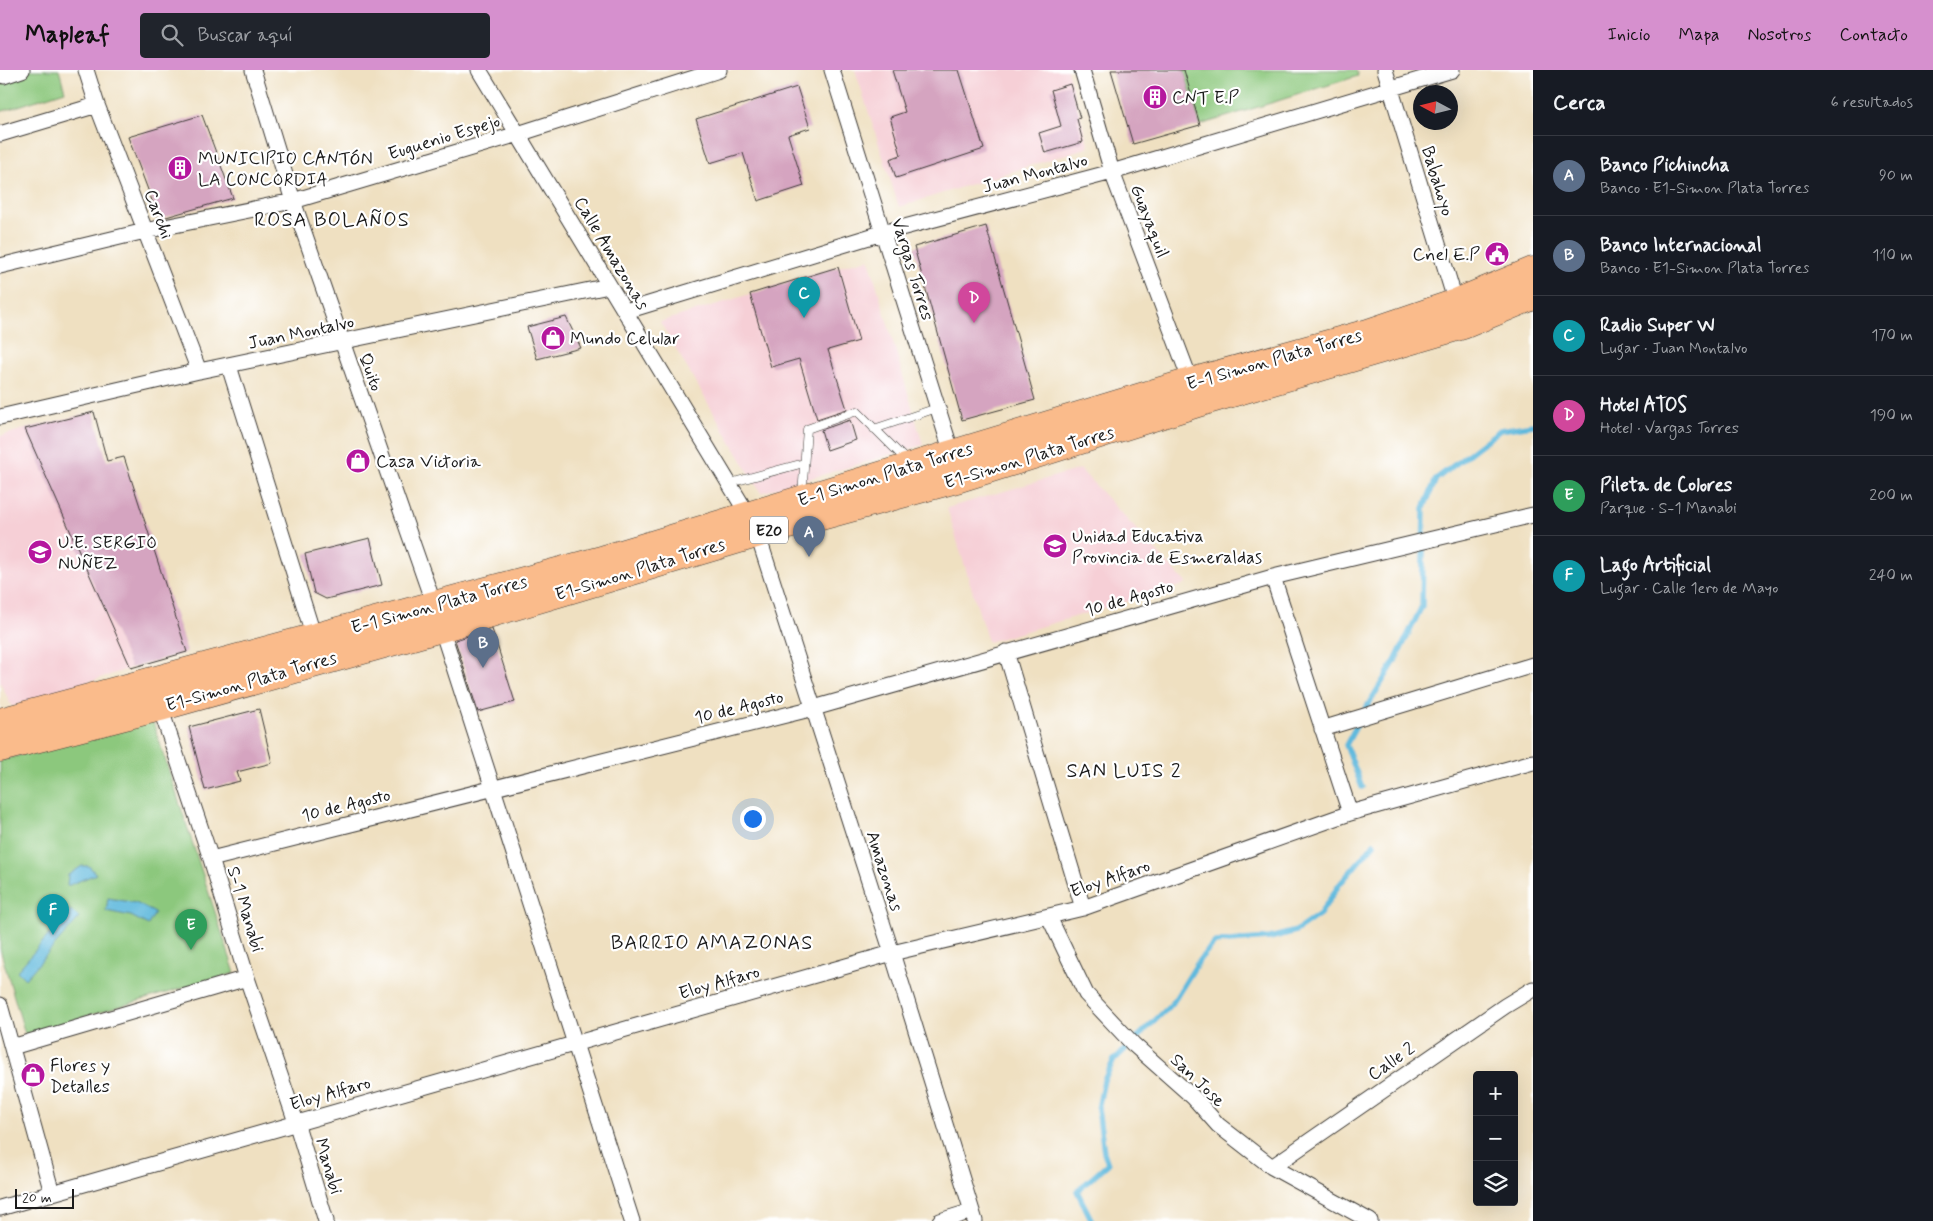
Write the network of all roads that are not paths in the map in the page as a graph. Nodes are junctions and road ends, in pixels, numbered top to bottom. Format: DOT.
graph roads {
  1 [pos="3,70"];
  2 [pos="22,70"];
  3 [pos="86,70"];
  4 [pos="253,70"];
  5 [pos="479,70"];
  6 [pos="719,70"];
  7 [pos="832,70"];
  8 [pos="1082,70"];
  9 [pos="1385,70"];
  10 [pos="1452,70"];
  11 [pos="1391,90"];
  12 [pos="97,105"];
  13 [pos="0,134"];
  14 [pos="518,134"];
  15 [pos="1112,172"];
  16 [pos="292,202"];
  17 [pos="145,231"];
  18 [pos="882,233"];
  19 [pos="0,266"];
  20 [pos="1533,271"];
  21 [pos="610,286"];
  22 [pos="1533,296"];
  23 [pos="1456,303"];
  24 [pos="626,312"];
  25 [pos="341,343"];
  26 [pos="229,366"];
  27 [pos="199,371"];
  28 [pos="1192,382"];
  29 [pos="937,408"];
  30 [pos="0,418"];
  31 [pos="874,429"];
  32 [pos="804,463"];
  33 [pos="911,466"];
  34 [pos="956,466"];
  35 [pos="730,483"];
  36 [pos="801,499"];
  37 [pos="1533,515"];
  38 [pos="754,524"];
  39 [pos="1272,577"];
  40 [pos="438,617"];
  41 [pos="314,637"];
  42 [pos="1006,652"];
  43 [pos="1533,665"];
  44 [pos="160,707"];
  45 [pos="814,708"];
  46 [pos="0,722"];
  47 [pos="1322,729"];
  48 [pos="0,748"];
  49 [pos="1533,762"];
  50 [pos="492,788"];
  51 [pos="1350,813"];
  52 [pos="211,859"];
  53 [pos="1083,908"];
  54 [pos="1049,917"];
  55 [pos="892,953"];
  56 [pos="247,978"];
  57 [pos="1533,989"];
  58 [pos="0,1005"];
  59 [pos="574,1044"];
  60 [pos="12,1047"];
  61 [pos="296,1122"];
  62 [pos="1272,1167"];
  63 [pos="52,1192"];
  64 [pos="0,1208"];
  65 [pos="973,1216"];
  66 [pos="326,1221"];
  67 [pos="632,1221"];
  68 [pos="940,1221"];
  69 [pos="1370,1221"];
  1 -- 2 [label="street"];
  3 -- 12 [label="street, Carchi"];
  4 -- 16 [label="street, Quito"];
  5 -- 14 [label="street, Calle Amazonas"];
  6 -- 14 [label="street, Euguenio Espejo"];
  7 -- 18 [label="street, Vargas Torres"];
  8 -- 15 [label="street, Guayaquil"];
  9 -- 11 [label="street, Babahoyo"];
  10 -- 11 [label="street, Juan Montalvo"];
  11 -- 15 [label="street, Juan Montalvo"];
  11 -- 23 [label="street, Babahoyo"];
  12 -- 13 [label="street"];
  12 -- 17 [label="street, Carchi"];
  14 -- 16 [label="street, Euguenio Espejo"];
  14 -- 21 [label="street, Calle Amazonas"];
  15 -- 18 [label="street, Juan Montalvo"];
  15 -- 28 [label="street, Guayaquil"];
  16 -- 17 [label="street, Euguenio Espejo"];
  16 -- 25 [label="street, Quito"];
  17 -- 19 [label="street, Euguenio Espejo"];
  17 -- 27 [label="street, Carchi"];
  18 -- 24 [label="street, Juan Montalvo"];
  18 -- 29 [label="street, Vargas Torres"];
  20 -- 23 [label="highway, E-1 Simon Plata Torres / E20"];
  21 -- 24 [label="street, Calle Amazonas"];
  21 -- 25 [label="street, Juan Montalvo"];
  22 -- 34 [label="highway, E1-Simon Plata Torres / E20"];
  23 -- 28 [label="highway, E-1 Simon Plata Torres / E20"];
  24 -- 35 [label="street, Calle Amazonas"];
  25 -- 26 [label="street, Juan Montalvo"];
  25 -- 40 [label="street, Quito"];
  26 -- 27 [label="street, Juan Montalvo"];
  26 -- 41 [label="street"];
  27 -- 30 [label="street, Juan Montalvo"];
  28 -- 34 [label="highway, E-1 Simon Plata Torres / E20"];
  29 -- 31 [label="lane"];
  29 -- 34 [label="street, Vargas Torres"];
  31 -- 32 [label="lane"];
  31 -- 33 [label="lane"];
  32 -- 35 [label="lane"];
  32 -- 36 [label="lane"];
  33 -- 34 [label="highway, E-1 Simon Plata Torres / E20"];
  33 -- 36 [label="highway, E-1 Simon Plata Torres / E20"];
  34 -- 38 [label="highway, E1-Simon Plata Torres / E20"];
  35 -- 38 [label="street, Calle Amazonas"];
  36 -- 38 [label="highway, E-1 Simon Plata Torres / E20"];
  37 -- 39 [label="street, 10 de Agosto"];
  38 -- 40 [label="highway, E1-Simon Plata Torres / E20"];
  38 -- 45 [label="street, Amazonas"];
  39 -- 42 [label="street, 10 de Agosto"];
  39 -- 47 [label="street"];
  40 -- 41 [label="highway, E-1 Simon Plata Torres / E20"];
  40 -- 44 [label="highway, E1-Simon Plata Torres / E20"];
  40 -- 50 [label="street, Quito"];
  41 -- 46 [label="highway, E-1 Simon Plata Torres / E20"];
  42 -- 45 [label="street, 10 de Agosto"];
  42 -- 53 [label="street"];
  43 -- 47 [label="street"];
  44 -- 48 [label="highway, E1-Simon Plata Torres / E20"];
  44 -- 52 [label="street, S-1 Manabi"];
  45 -- 50 [label="street, 10 de Agosto"];
  45 -- 55 [label="street, Amazonas"];
  47 -- 51 [label="street"];
  49 -- 51 [label="street, Eloy Alfaro"];
  50 -- 52 [label="street, 10 de Agosto"];
  50 -- 59 [label="street, Quito"];
  51 -- 53 [label="street, Eloy Alfaro"];
  52 -- 56 [label="street, S-1 Manabi"];
  53 -- 54 [label="street, Eloy Alfaro"];
  54 -- 55 [label="street, Eloy Alfaro"];
  54 -- 62 [label="street, San Jose"];
  55 -- 59 [label="street, Eloy Alfaro"];
  55 -- 65 [label="street, Amazonas"];
  56 -- 60 [label="street"];
  56 -- 61 [label="street, S-1 Manabi"];
  57 -- 62 [label="street, Calle 2"];
  58 -- 60 [label="street"];
  59 -- 61 [label="street, Eloy Alfaro"];
  59 -- 67 [label="street, Quito"];
  60 -- 63 [label="street"];
  61 -- 63 [label="street, Eloy Alfaro"];
  61 -- 66 [label="street, Manabi"];
  62 -- 69 [label="street, San Jose"];
  63 -- 64 [label="street, Eloy Alfaro"];
  65 -- 68 [label="street"];
}
